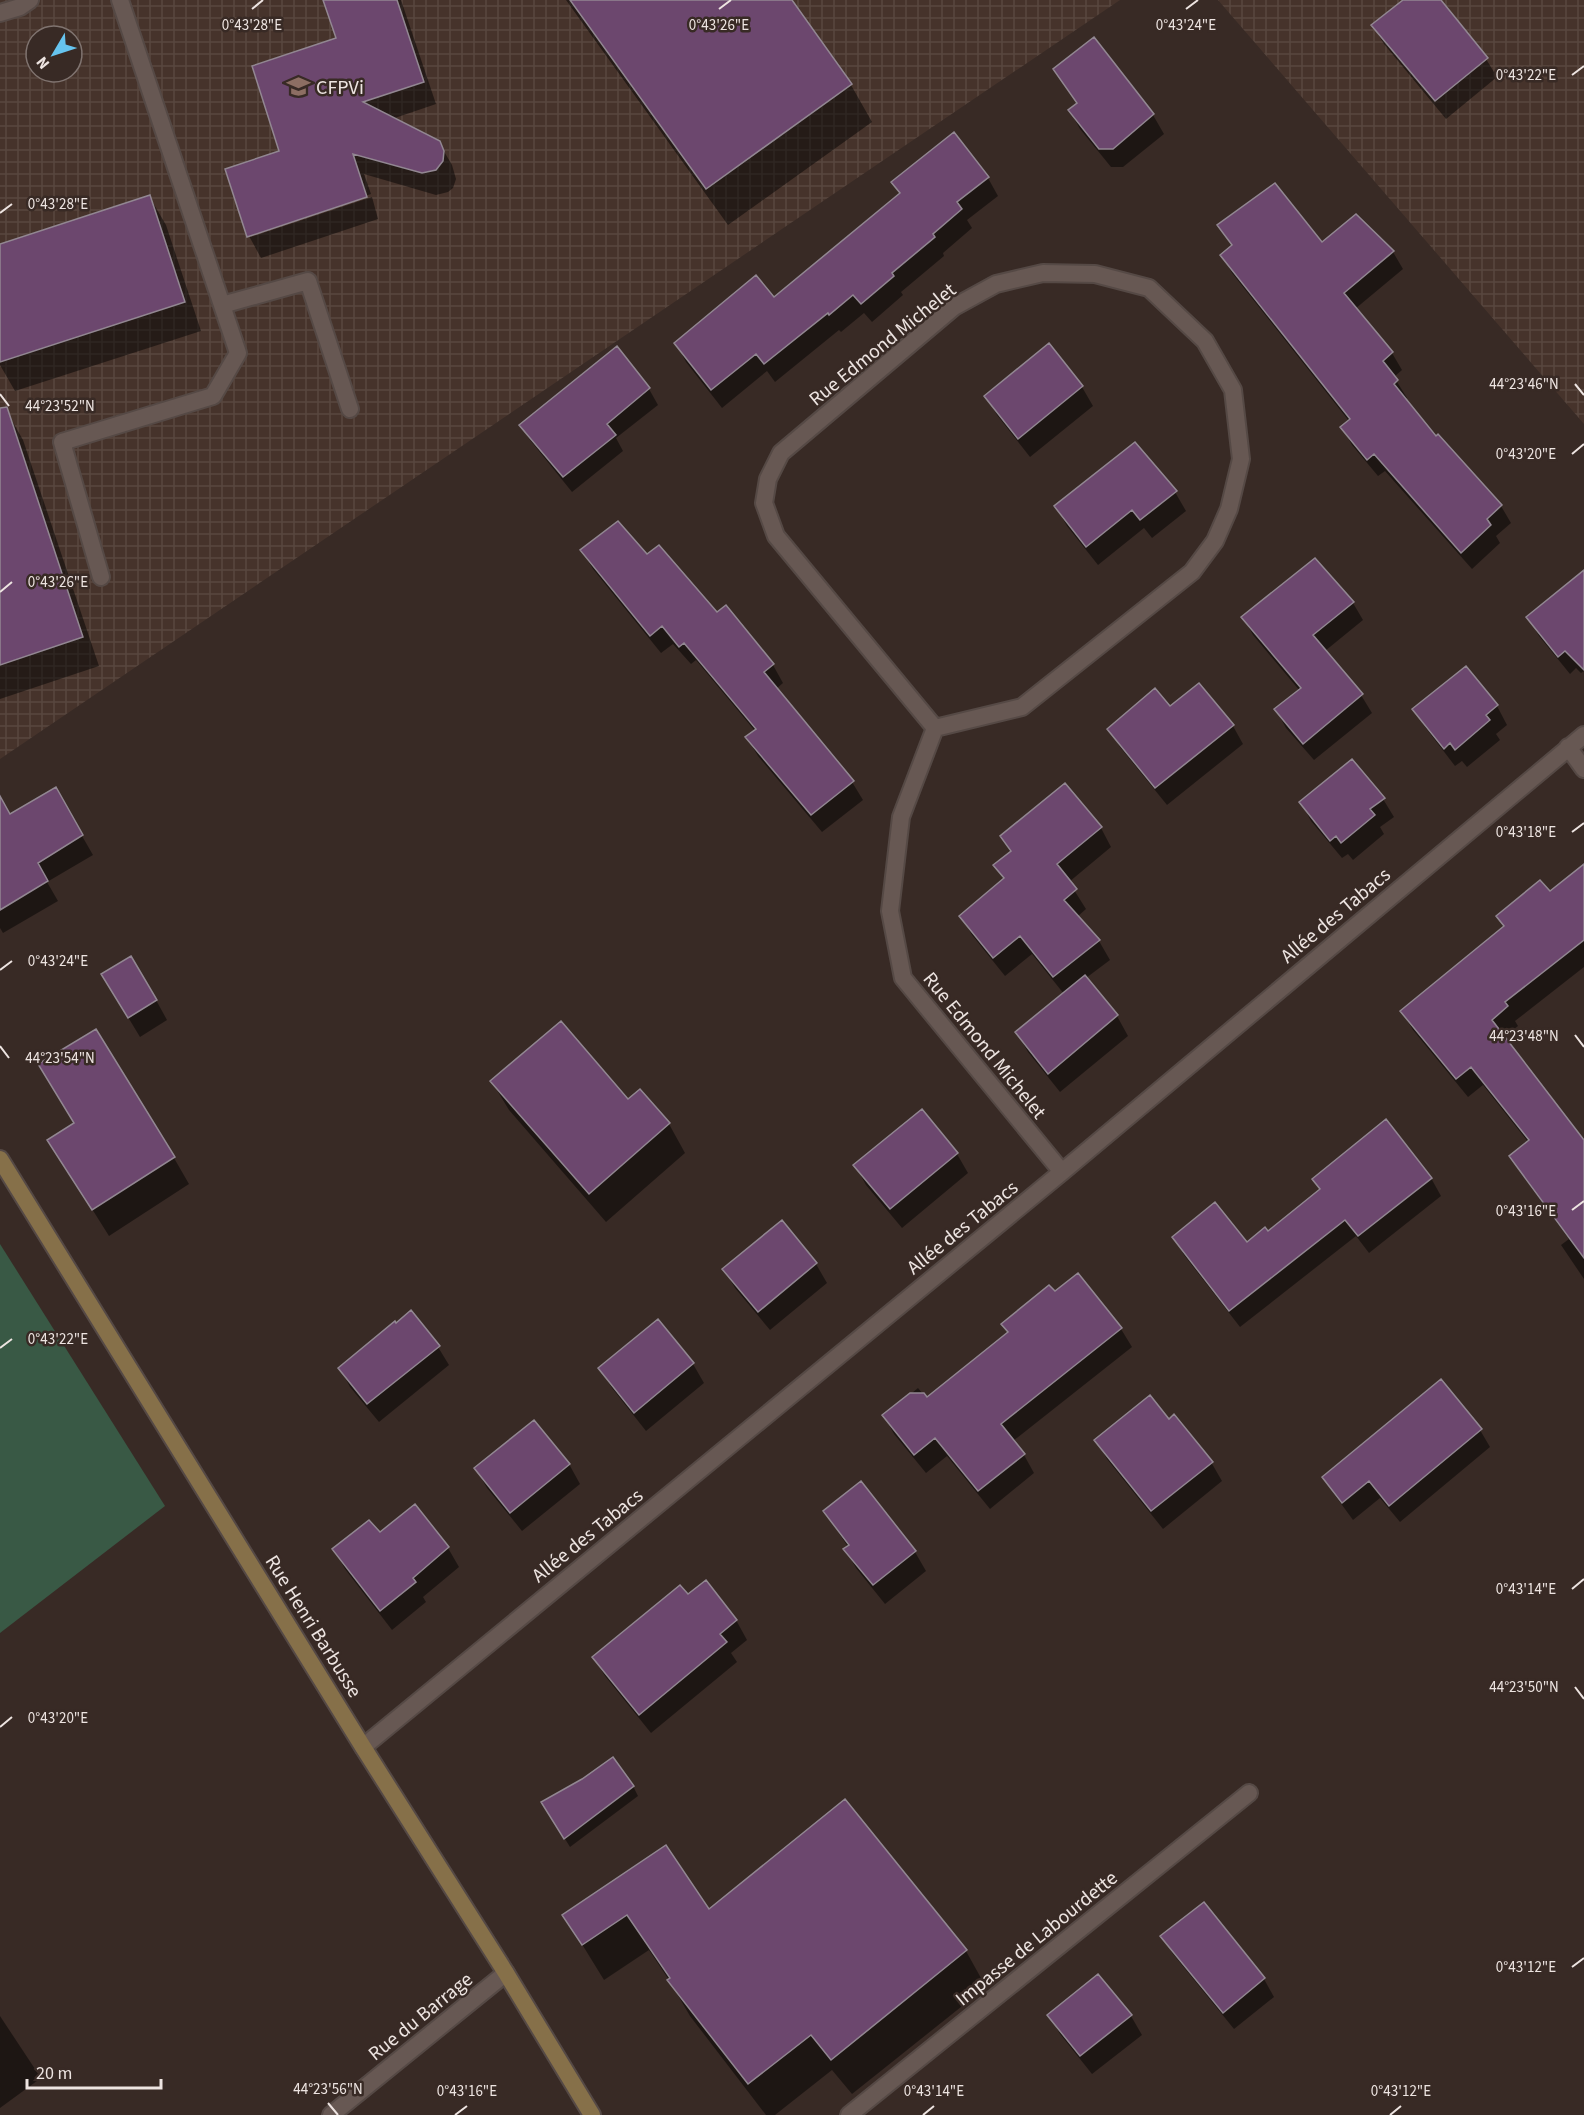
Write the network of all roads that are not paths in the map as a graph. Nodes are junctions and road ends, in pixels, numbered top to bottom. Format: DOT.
graph roads {
  1 [pos="30,0"];
  2 [pos="120,0"];
  3 [pos="0,13"];
  4 [pos="222,305"];
  5 [pos="350,410"];
  6 [pos="102,578"];
  7 [pos="935,728"];
  8 [pos="1584,735"];
  9 [pos="1568,747"];
  10 [pos="1584,769"];
  11 [pos="0,1159"];
  12 [pos="1062,1172"];
  13 [pos="363,1747"];
  14 [pos="1249,1793"];
  15 [pos="507,1973"];
  16 [pos="332,2115"];
  17 [pos="592,2115"];
  18 [pos="849,2115"];
  1 -- 3 [label="street"];
  2 -- 4 [label="street"];
  4 -- 5 [label="street"];
  4 -- 6 [label="street"];
  7 -- 7 [label="street, Rue Edmond Michelet"];
  7 -- 12 [label="street, Rue Edmond Michelet"];
  8 -- 9 [label="street, Allée des Tabacs"];
  9 -- 10 [label="street"];
  9 -- 12 [label="street, Allée des Tabacs"];
  11 -- 13 [label="main road, Rue Henri Barbusse"];
  12 -- 13 [label="street, Allée des Tabacs"];
  13 -- 15 [label="main road, Rue Henri Barbusse"];
  14 -- 18 [label="street, Impasse de Labourdette"];
  15 -- 16 [label="street, Rue du Barrage"];
  15 -- 17 [label="main road, Rue Henri Barbusse"];
}
